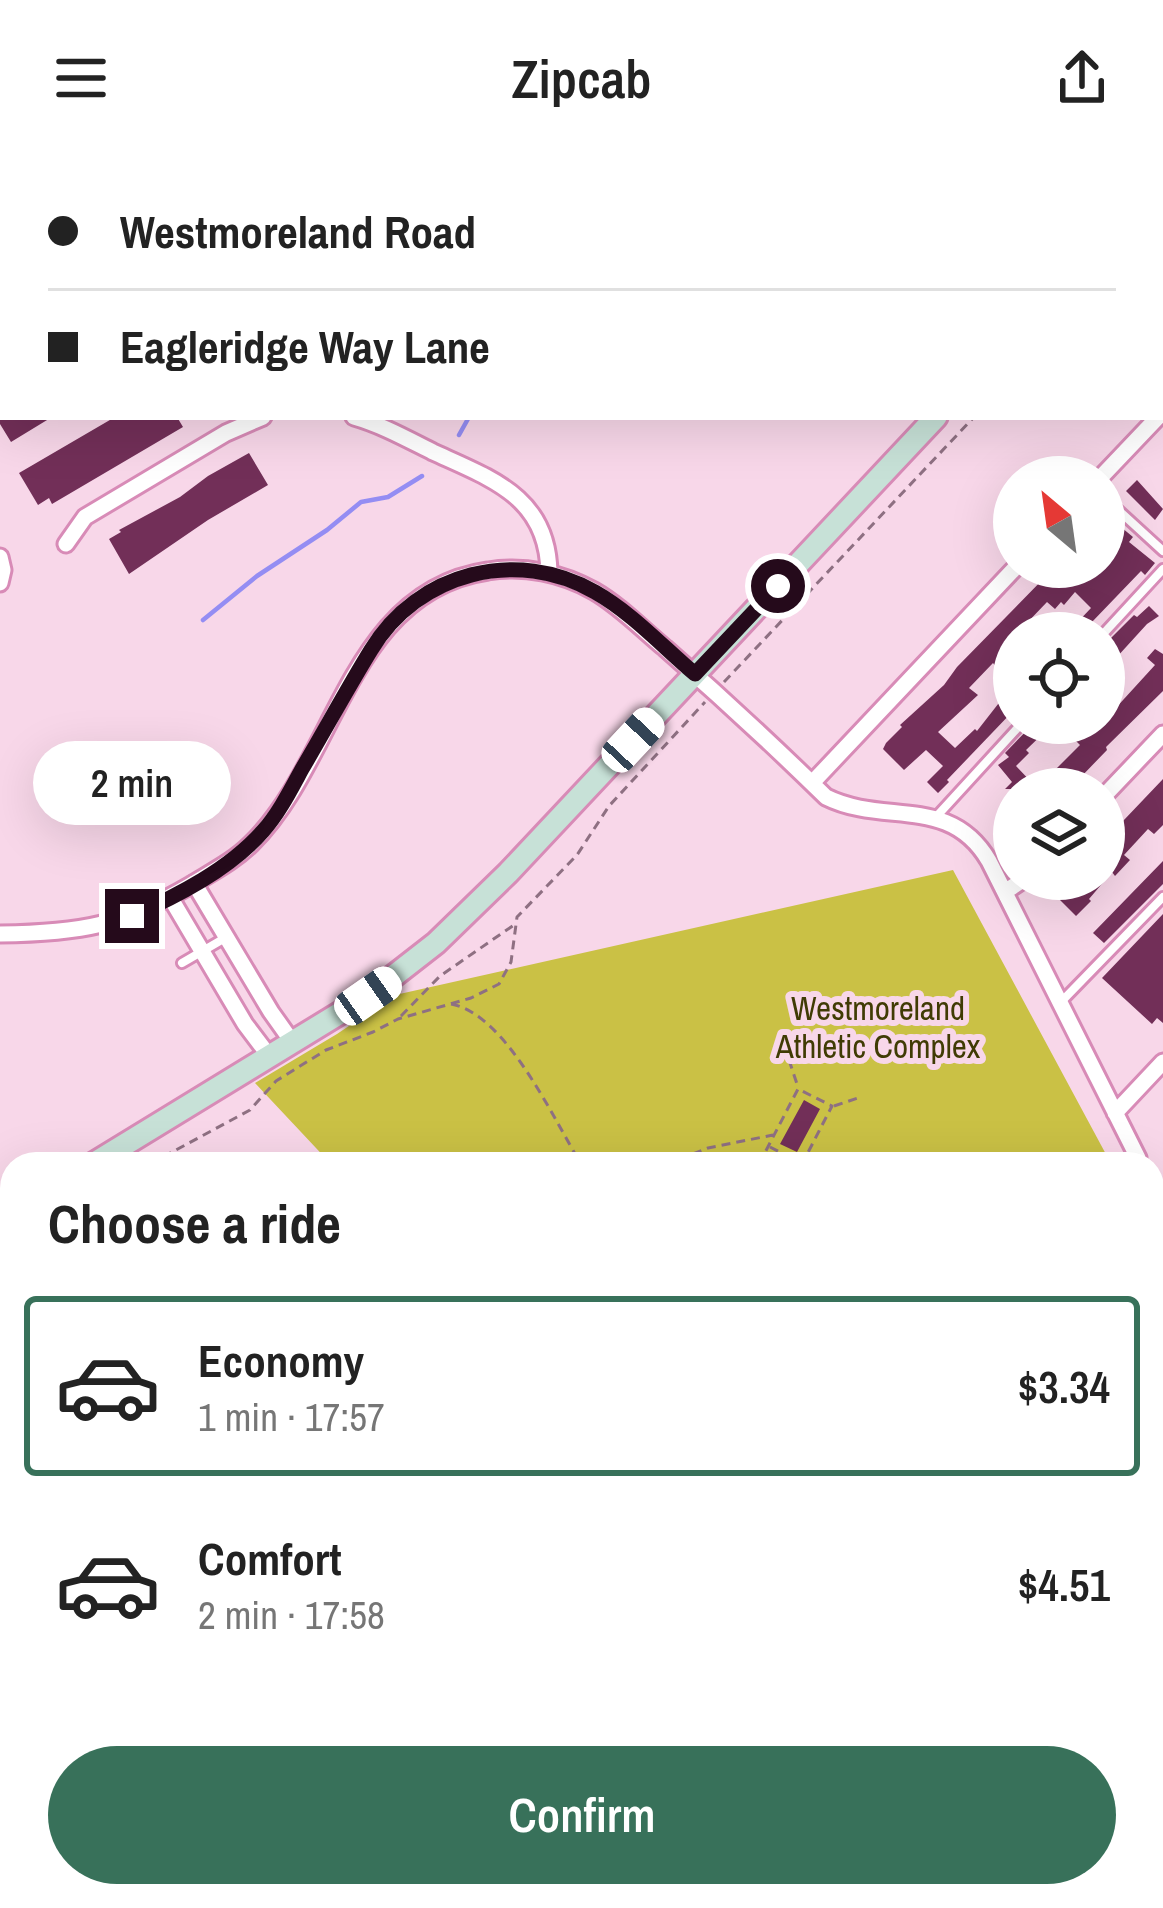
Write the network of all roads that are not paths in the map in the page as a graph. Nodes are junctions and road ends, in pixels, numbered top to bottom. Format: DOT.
graph roads {
  1 [pos="362,420"];
  2 [pos="933,420"];
  3 [pos="1155,420"];
  4 [pos="240,421"];
  5 [pos="1121,456"];
  6 [pos="1125,516"];
  7 [pos="66,544"];
  8 [pos="1163,550"];
  9 [pos="0,557"];
  10 [pos="1163,568"];
  11 [pos="549,573"];
  12 [pos="0,583"];
  13 [pos="996,588"];
  14 [pos="1123,612"];
  15 [pos="695,674"];
  16 [pos="1163,734"];
  17 [pos="1003,744"];
  18 [pos="1125,774"];
  19 [pos="812,783"];
  20 [pos="936,818"];
  21 [pos="993,870"];
  22 [pos="194,883"];
  23 [pos="170,897"];
  24 [pos="1163,897"];
  25 [pos="1009,900"];
  26 [pos="0,934"];
  27 [pos="226,937"];
  28 [pos="202,952"];
  29 [pos="182,963"];
  30 [pos="1060,1003"];
  31 [pos="293,1043"];
  32 [pos="270,1057"];
  33 [pos="1163,1062"];
  34 [pos="1115,1113"];
  35 [pos="114,1152"];
  36 [pos="1135,1152"];
  1 -- 11 [label="street"];
  2 -- 15 [label="street"];
  3 -- 5 [label="street"];
  4 -- 7 [label="street"];
  6 -- 8 [label="lane"];
  9 -- 12 [label="street"];
  10 -- 14 [label="lane"];
  11 -- 15 [label="street"];
  11 -- 22 [label="street"];
  13 -- 19 [label="street"];
  15 -- 19 [label="street"];
  15 -- 31 [label="street"];
  16 -- 18 [label="street"];
  17 -- 20 [label="lane"];
  19 -- 20 [label="street"];
  20 -- 21 [label="street"];
  22 -- 23 [label="street"];
  22 -- 27 [label="street"];
  23 -- 26 [label="street"];
  23 -- 28 [label="street"];
  24 -- 30 [label="lane"];
  25 -- 30 [label="street"];
  27 -- 28 [label="lane"];
  27 -- 31 [label="street"];
  28 -- 29 [label="lane"];
  28 -- 32 [label="street"];
  30 -- 34 [label="street"];
  31 -- 32 [label="street"];
  32 -- 35 [label="street"];
  33 -- 34 [label="street"];
  34 -- 36 [label="street"];
}
